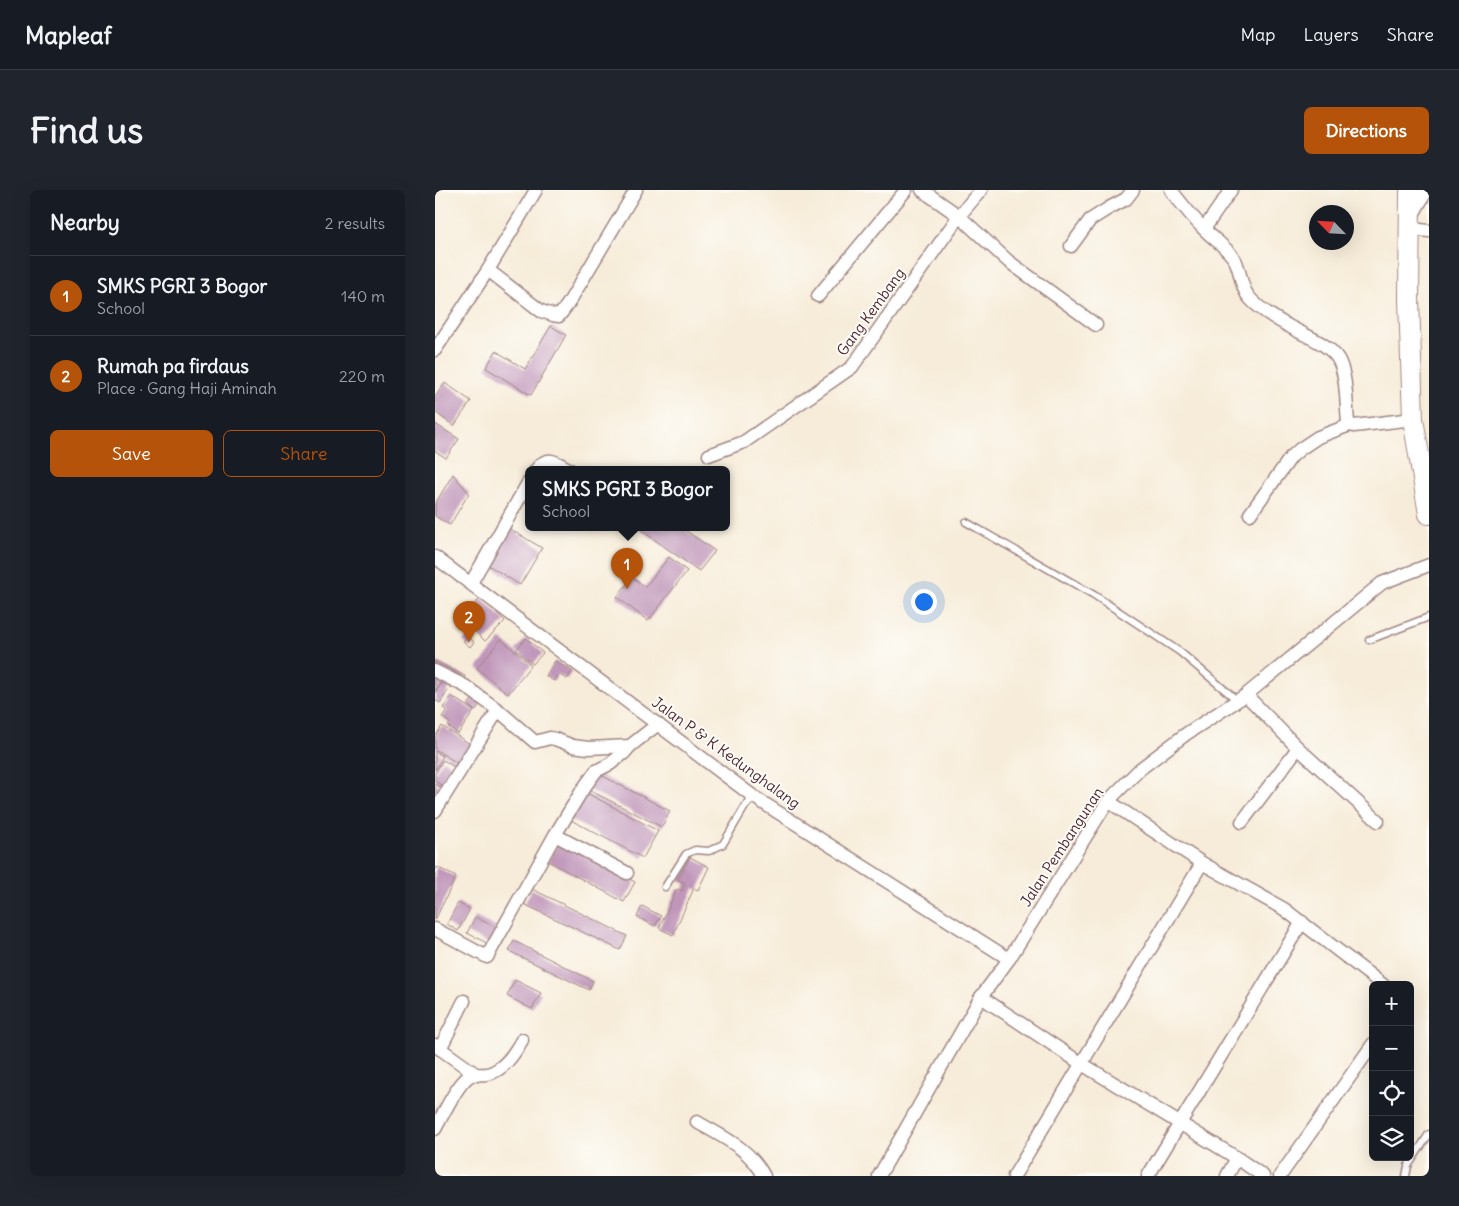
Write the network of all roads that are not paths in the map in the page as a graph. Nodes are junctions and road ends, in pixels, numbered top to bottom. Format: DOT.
graph roads {
  1 [pos="536,190"];
  2 [pos="636,190"];
  3 [pos="906,190"];
  4 [pos="922,190"];
  5 [pos="981,190"];
  6 [pos="1133,190"];
  7 [pos="1171,190"];
  8 [pos="1231,190"];
  9 [pos="1411,190"];
  10 [pos="1427,190"];
  11 [pos="959,216"];
  12 [pos="1417,227"];
  13 [pos="1204,229"];
  14 [pos="1071,246"];
  15 [pos="488,270"];
  16 [pos="817,296"];
  17 [pos="1096,325"];
  18 [pos="435,350"];
  19 [pos="1413,419"];
  20 [pos="1350,425"];
  21 [pos="709,455"];
  22 [pos="539,466"];
  23 [pos="563,466"];
  24 [pos="525,488"];
  25 [pos="1250,514"];
  26 [pos="1429,514"];
  27 [pos="966,522"];
  28 [pos="435,557"];
  29 [pos="1429,565"];
  30 [pos="471,583"];
  31 [pos="1429,616"];
  32 [pos="1369,640"];
  33 [pos="435,671"];
  34 [pos="1242,698"];
  35 [pos="499,710"];
  36 [pos="658,724"];
  37 [pos="629,746"];
  38 [pos="1298,748"];
  39 [pos="754,797"];
  40 [pos="1108,801"];
  41 [pos="435,811"];
  42 [pos="1377,821"];
  43 [pos="1242,822"];
  44 [pos="555,835"];
  45 [pos="1202,863"];
  46 [pos="627,873"];
  47 [pos="665,887"];
  48 [pos="1302,922"];
  49 [pos="435,929"];
  50 [pos="1009,959"];
  51 [pos="1378,981"];
  52 [pos="981,997"];
  53 [pos="464,1002"];
  54 [pos="522,1040"];
  55 [pos="438,1047"];
  56 [pos="1369,1050"];
  57 [pos="1082,1064"];
  58 [pos="477,1074"];
  59 [pos="697,1122"];
  60 [pos="1180,1123"];
  61 [pos="435,1129"];
  62 [pos="1429,1134"];
  63 [pos="1237,1158"];
  64 [pos="765,1176"];
  65 [pos="879,1176"];
  66 [pos="1014,1176"];
  67 [pos="1148,1176"];
  68 [pos="1227,1176"];
  69 [pos="1263,1176"];
  70 [pos="1280,1176"];
  71 [pos="1406,1176"];
  1 -- 15 [label="street"];
  2 -- 15 [label="street"];
  3 -- 16 [label="street"];
  4 -- 11 [label="street"];
  5 -- 11 [label="street, Gang Kembang"];
  6 -- 14 [label="street"];
  7 -- 13 [label="street"];
  8 -- 13 [label="street"];
  9 -- 12 [label="highway"];
  10 -- 12 [label="street"];
  11 -- 17 [label="street"];
  11 -- 21 [label="street, Gang Kembang"];
  12 -- 19 [label="highway"];
  13 -- 20 [label="street"];
  15 -- 18 [label="street"];
  19 -- 20 [label="street"];
  19 -- 26 [label="highway"];
  20 -- 25 [label="street"];
  22 -- 23 [label="street"];
  24 -- 30 [label="street"];
  27 -- 34 [label="lane"];
  28 -- 30 [label="street, Jalan P & K Kedunghalang"];
  29 -- 34 [label="street, Jalan Pembangunan"];
  30 -- 36 [label="street, Jalan P & K Kedunghalang"];
  31 -- 32 [label="lane"];
  33 -- 35 [label="street"];
  34 -- 38 [label="street"];
  34 -- 40 [label="street, Jalan Pembangunan"];
  35 -- 37 [label="street"];
  35 -- 41 [label="street"];
  36 -- 37 [label="street"];
  36 -- 39 [label="street, Jalan P & K Kedunghalang"];
  37 -- 44 [label="street"];
  38 -- 42 [label="street"];
  38 -- 43 [label="street"];
  39 -- 47 [label="lane"];
  39 -- 50 [label="street, Jalan P & K Kedunghalang"];
  40 -- 45 [label="street"];
  40 -- 50 [label="street, Jalan Pembangunan"];
  44 -- 46 [label="street"];
  44 -- 49 [label="street"];
  45 -- 48 [label="street"];
  45 -- 57 [label="street"];
  48 -- 51 [label="street"];
  48 -- 60 [label="street"];
  50 -- 52 [label="street, Jalan Pembangunan"];
  52 -- 57 [label="street"];
  52 -- 65 [label="street, Jalan Pembangunan"];
  53 -- 55 [label="street"];
  54 -- 58 [label="street"];
  55 -- 58 [label="street"];
  56 -- 70 [label="street"];
  57 -- 60 [label="street"];
  57 -- 66 [label="street"];
  58 -- 61 [label="street"];
  59 -- 64 [label="street"];
  60 -- 63 [label="street"];
  60 -- 67 [label="street"];
  62 -- 71 [label="lane"];
  63 -- 68 [label="street"];
  63 -- 69 [label="street"];
}
